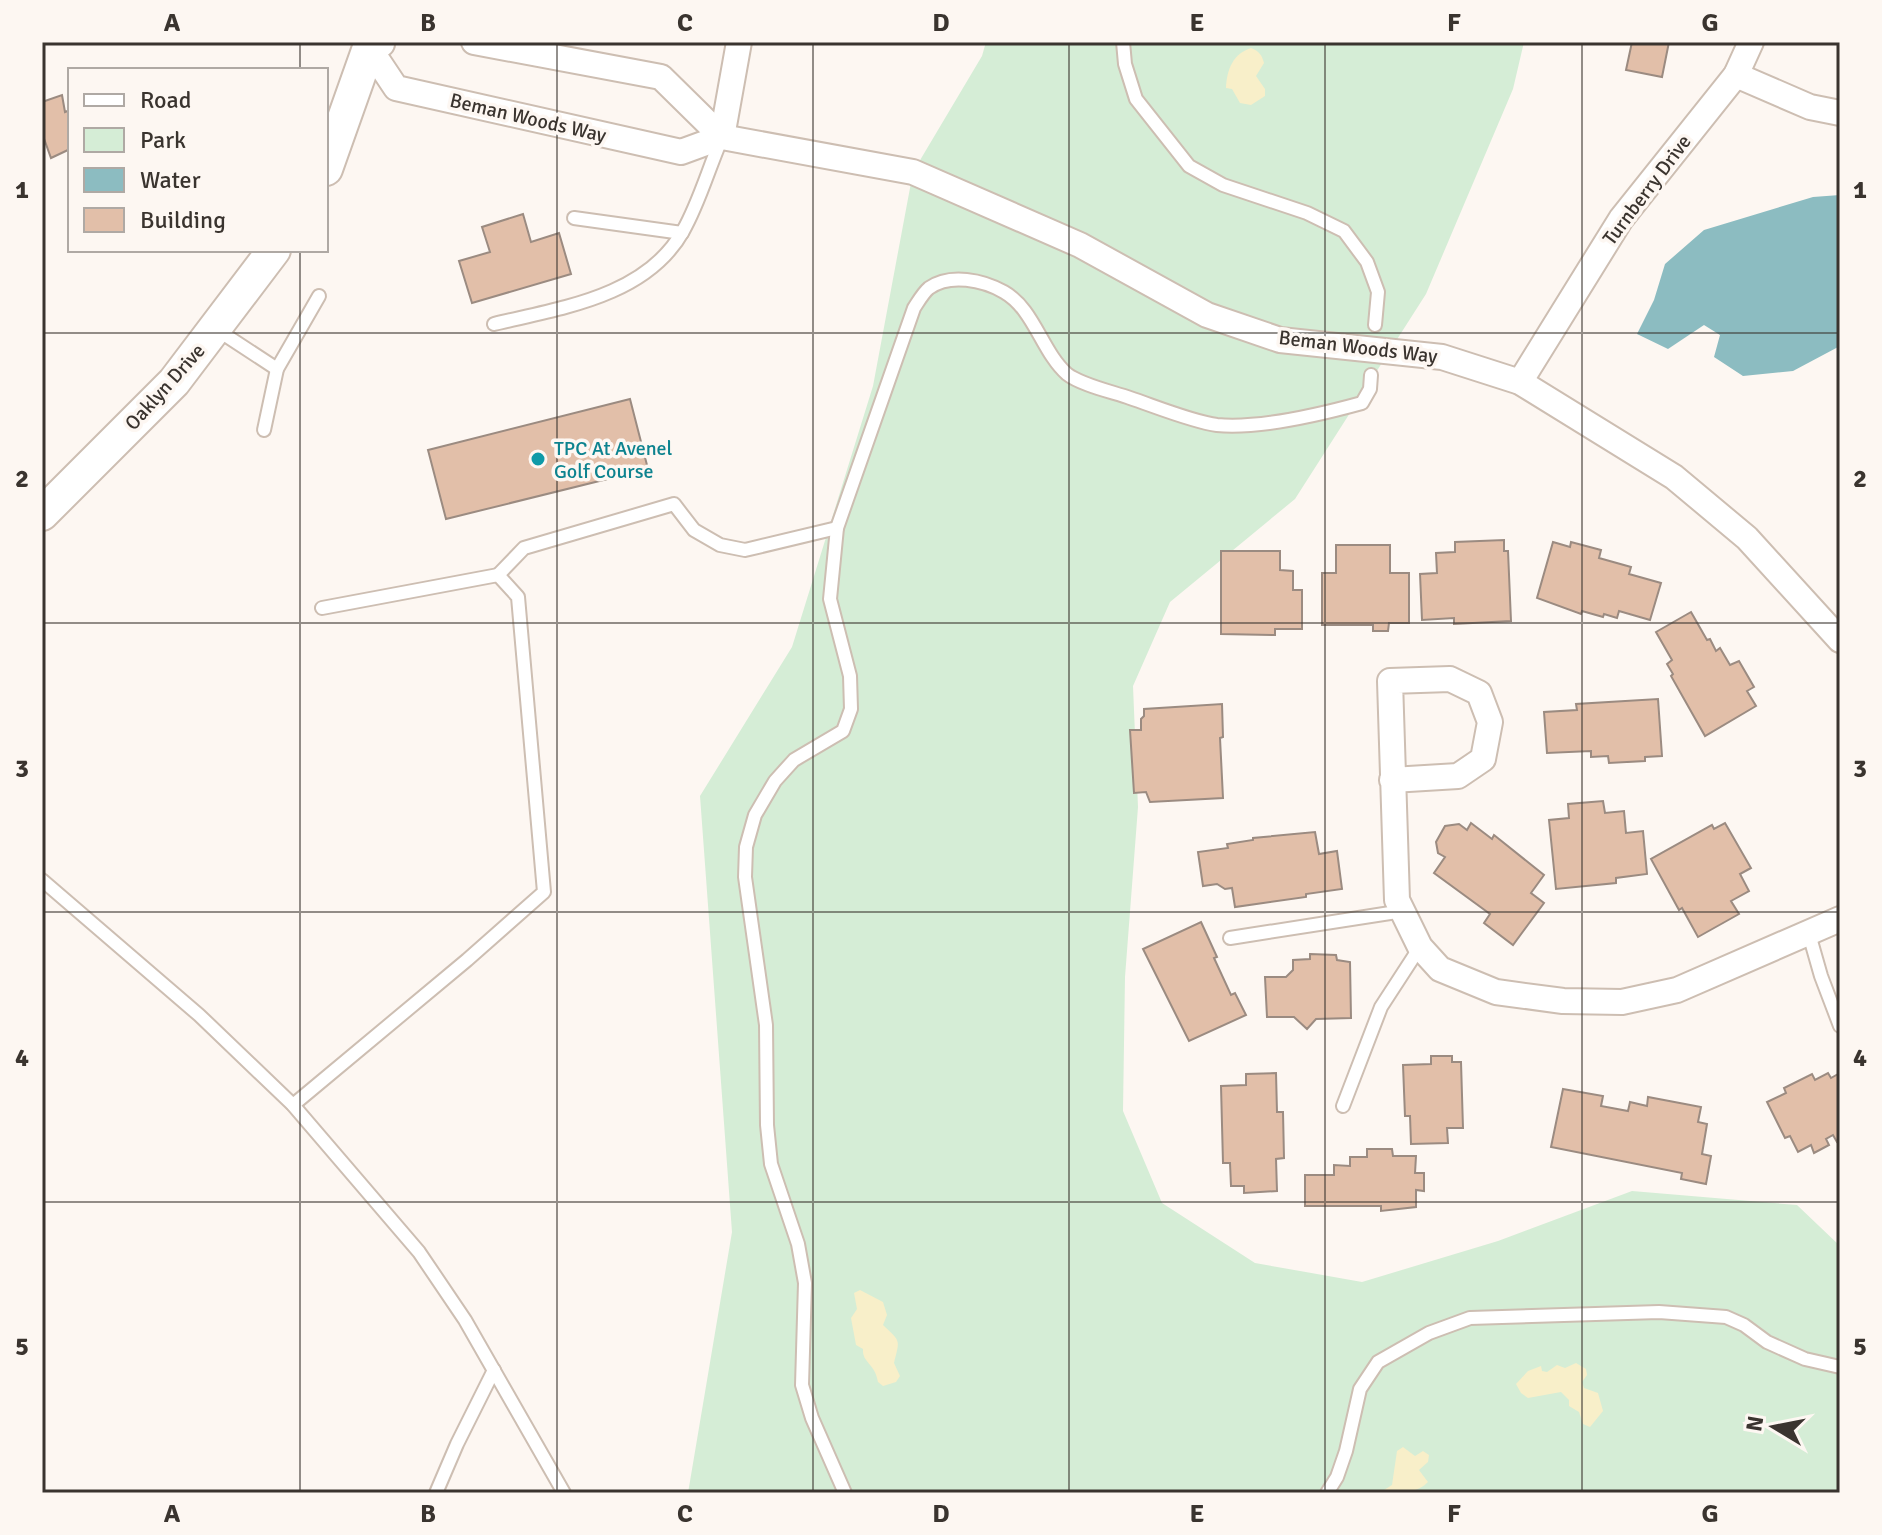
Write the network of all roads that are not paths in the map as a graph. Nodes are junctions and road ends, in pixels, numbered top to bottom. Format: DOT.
graph roads {
  1 [pos="474,42"];
  2 [pos="739,42"];
  3 [pos="1123,42"];
  4 [pos="1751,42"];
  5 [pos="370,44"];
  6 [pos="1736,75"];
  7 [pos="1840,113"];
  8 [pos="722,137"];
  9 [pos="328,163"];
  10 [pos="574,218"];
  11 [pos="682,233"];
  12 [pos="273,252"];
  13 [pos="319,296"];
  14 [pos="494,324"];
  15 [pos="1375,325"];
  16 [pos="216,329"];
  17 [pos="277,369"];
  18 [pos="1371,375"];
  19 [pos="1520,382"];
  20 [pos="264,430"];
  21 [pos="42,514"];
  22 [pos="837,528"];
  23 [pos="498,575"];
  24 [pos="322,608"];
  25 [pos="1840,640"];
  26 [pos="1392,780"];
  27 [pos="42,880"];
  28 [pos="1403,911"];
  29 [pos="1840,919"];
  30 [pos="1809,934"];
  31 [pos="1230,938"];
  32 [pos="1420,947"];
  33 [pos="1840,1026"];
  34 [pos="293,1105"];
  35 [pos="1343,1106"];
  36 [pos="1840,1367"];
  37 [pos="494,1370"];
  38 [pos="436,1493"];
  39 [pos="564,1493"];
  40 [pos="845,1493"];
  41 [pos="1327,1493"];
  1 -- 8 [label="street"];
  2 -- 8 [label="street"];
  3 -- 15 [label="lane"];
  4 -- 6 [label="street, Turnberry Drive"];
  5 -- 8 [label="street, Beman Woods Way"];
  5 -- 9 [label="street"];
  6 -- 7 [label="street"];
  6 -- 19 [label="street, Turnberry Drive"];
  8 -- 11 [label="lane"];
  8 -- 19 [label="street, Beman Woods Way"];
  10 -- 11 [label="lane"];
  11 -- 14 [label="lane"];
  12 -- 16 [label="street, Oaklyn Drive"];
  13 -- 17 [label="lane"];
  16 -- 17 [label="lane"];
  16 -- 21 [label="street, Oaklyn Drive"];
  17 -- 20 [label="lane"];
  18 -- 22 [label="lane"];
  19 -- 25 [label="street, Beman Woods Way"];
  22 -- 23 [label="lane"];
  22 -- 40 [label="lane"];
  23 -- 24 [label="lane"];
  23 -- 34 [label="lane"];
  26 -- 26 [label="street"];
  26 -- 28 [label="street"];
  27 -- 34 [label="lane"];
  28 -- 31 [label="lane"];
  28 -- 32 [label="street"];
  29 -- 30 [label="street"];
  30 -- 32 [label="street"];
  30 -- 33 [label="lane"];
  32 -- 35 [label="lane"];
  34 -- 37 [label="lane"];
  36 -- 41 [label="lane"];
  37 -- 38 [label="lane"];
  37 -- 39 [label="lane"];
}
